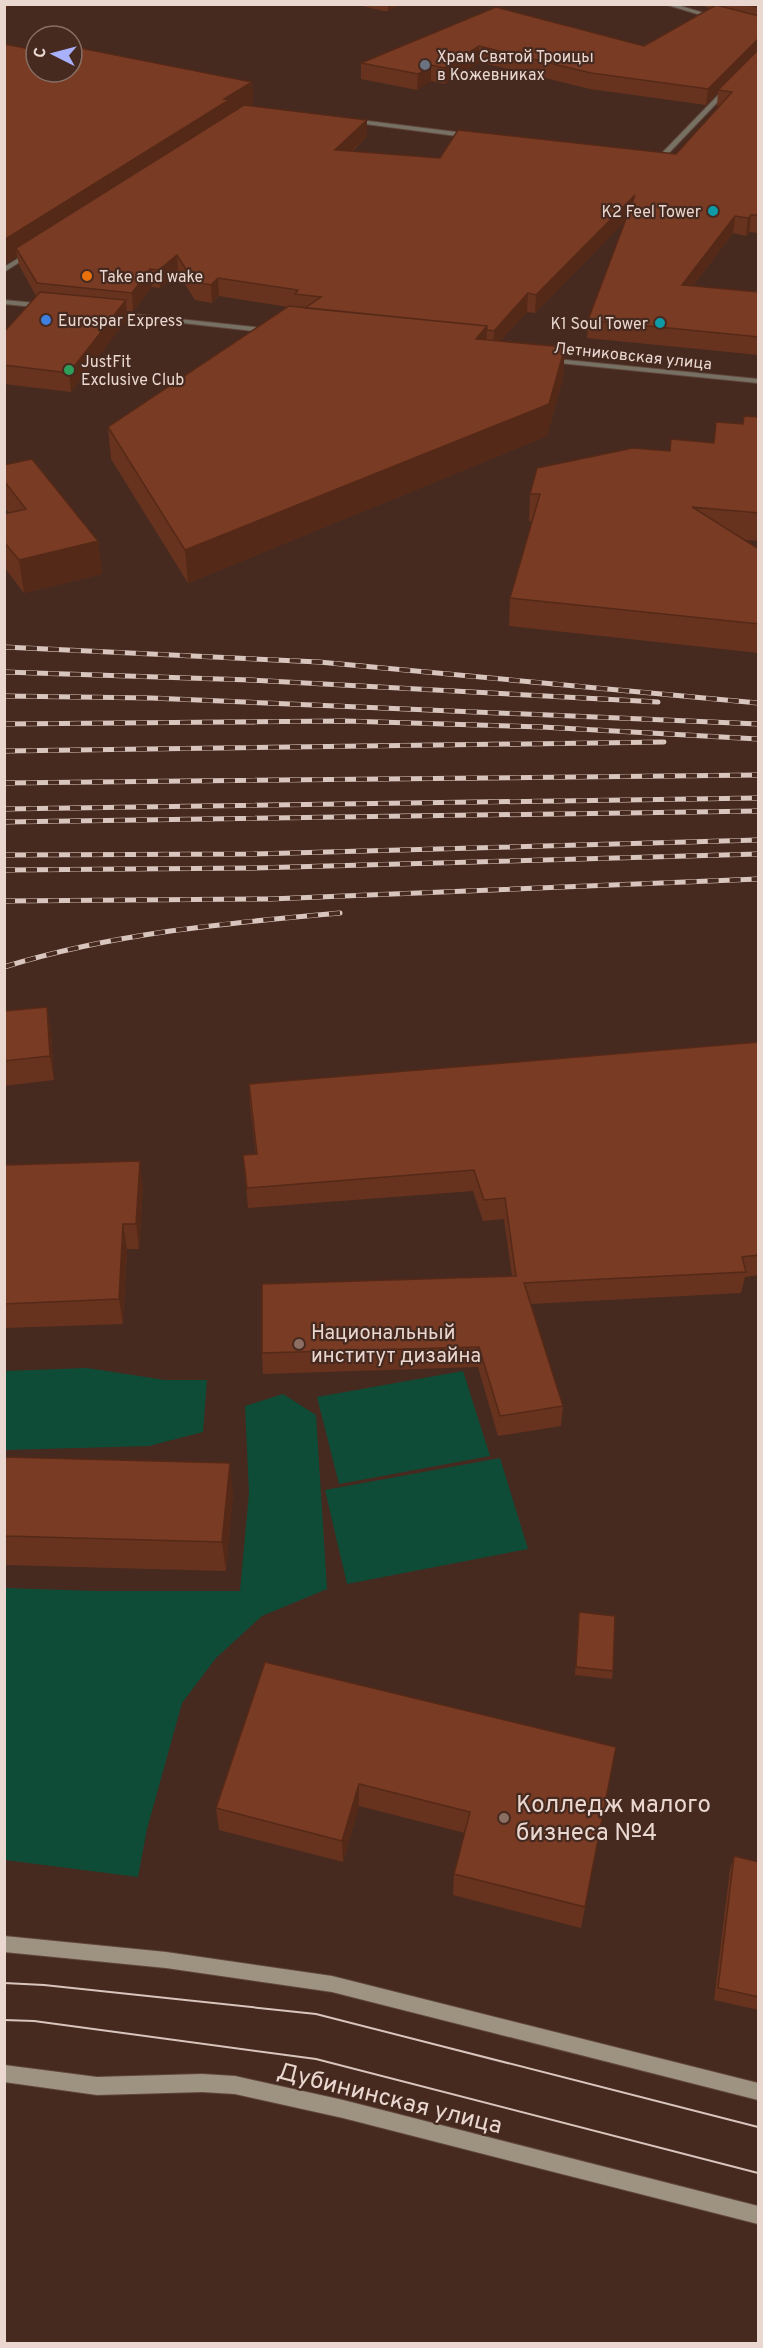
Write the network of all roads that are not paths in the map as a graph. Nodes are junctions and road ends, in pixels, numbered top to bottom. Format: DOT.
graph roads {
  1 [pos="666,4"];
  2 [pos="717,18"];
  3 [pos="736,80"];
  4 [pos="343,120"];
  5 [pos="483,137"];
  6 [pos="648,157"];
  7 [pos="42,246"];
  8 [pos="4,270"];
  9 [pos="4,302"];
  10 [pos="54,307"];
  11 [pos="99,312"];
  12 [pos="279,331"];
  13 [pos="540,359"];
  14 [pos="759,381"];
  15 [pos="4,1944"];
  16 [pos="4,2073"];
  17 [pos="759,2092"];
  18 [pos="759,2214"];
  1 -- 2 [label="street"];
  3 -- 6 [label="street"];
  4 -- 5 [label="street"];
  7 -- 8 [label="street"];
  9 -- 10 [label="street"];
  11 -- 12 [label="street"];
  13 -- 14 [label="street, Летниковская улица"];
  15 -- 17 [label="main road"];
  16 -- 18 [label="main road, Дубининская улица"];
}
